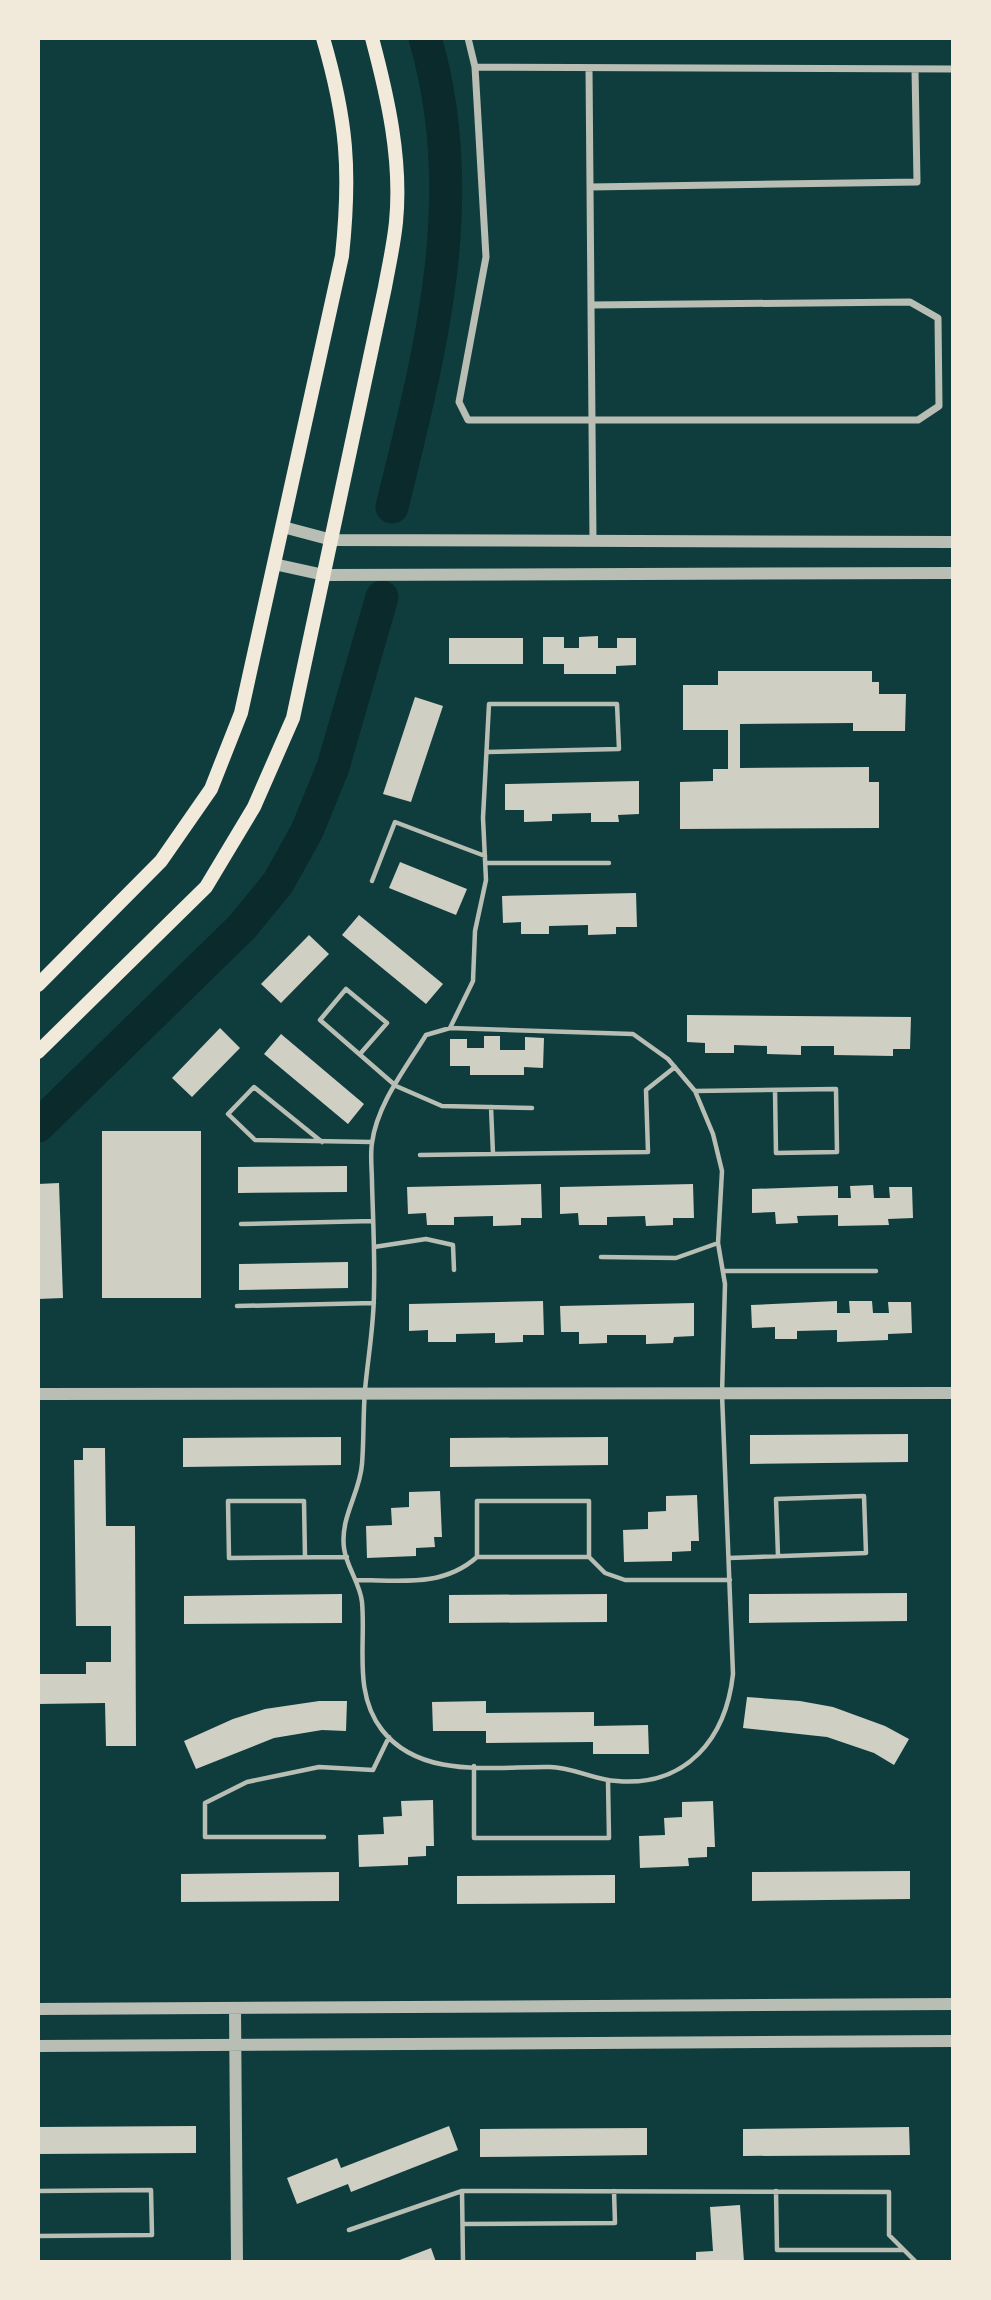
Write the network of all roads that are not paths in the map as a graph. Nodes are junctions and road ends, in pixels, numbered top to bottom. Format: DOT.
graph roads {
  1 [pos="323,38"];
  2 [pos="372,38"];
  3 [pos="468,38"];
  4 [pos="475,67"];
  5 [pos="589,68"];
  6 [pos="915,69"];
  7 [pos="953,69"];
  8 [pos="590,187"];
  9 [pos="591,305"];
  10 [pos="592,419"];
  11 [pos="283,527"];
  12 [pos="332,540"];
  13 [pos="953,542"];
  14 [pos="593,543"];
  15 [pos="274,564"];
  16 [pos="953,573"];
  17 [pos="324,575"];
  18 [pos="488,752"];
  19 [pos="485,856"];
  20 [pos="485,863"];
  21 [pos="609,863"];
  22 [pos="372,881"];
  23 [pos="38,985"];
  24 [pos="450,1028"];
  25 [pos="38,1052"];
  26 [pos="360,1054"];
  27 [pos="675,1067"];
  28 [pos="396,1086"];
  29 [pos="775,1090"];
  30 [pos="695,1091"];
  31 [pos="491,1107"];
  32 [pos="532,1108"];
  33 [pos="322,1142"];
  34 [pos="372,1142"];
  35 [pos="493,1154"];
  36 [pos="420,1155"];
  37 [pos="373,1222"];
  38 [pos="241,1224"];
  39 [pos="718,1243"];
  40 [pos="373,1247"];
  41 [pos="601,1257"];
  42 [pos="454,1270"];
  43 [pos="876,1270"];
  44 [pos="723,1271"];
  45 [pos="374,1303"];
  46 [pos="237,1306"];
  47 [pos="953,1393"];
  48 [pos="38,1394"];
  49 [pos="365,1394"];
  50 [pos="722,1394"];
  51 [pos="778,1556"];
  52 [pos="305,1557"];
  53 [pos="347,1557"];
  54 [pos="477,1557"];
  55 [pos="589,1557"];
  56 [pos="729,1558"];
  57 [pos="356,1580"];
  58 [pos="730,1580"];
  59 [pos="389,1737"];
  60 [pos="474,1766"];
  61 [pos="608,1780"];
  62 [pos="324,1837"];
  63 [pos="953,2004"];
  64 [pos="235,2008"];
  65 [pos="38,2009"];
  66 [pos="953,2041"];
  67 [pos="236,2045"];
  68 [pos="38,2046"];
  69 [pos="38,2190"];
  70 [pos="462,2191"];
  71 [pos="614,2191"];
  72 [pos="776,2191"];
  73 [pos="463,2224"];
  74 [pos="349,2230"];
  75 [pos="38,2236"];
  76 [pos="904,2249"];
  77 [pos="237,2262"];
  78 [pos="463,2262"];
  79 [pos="916,2262"];
  1 -- 11 [label="main road"];
  2 -- 12 [label="main road"];
  3 -- 4 [label="street"];
  4 -- 5 [label="street"];
  4 -- 10 [label="street"];
  5 -- 6 [label="street"];
  5 -- 8 [label="street"];
  6 -- 7 [label="street"];
  6 -- 8 [label="street"];
  8 -- 9 [label="street"];
  9 -- 10 [label="street"];
  9 -- 10 [label="street"];
  10 -- 14 [label="street"];
  11 -- 12 [label="street"];
  11 -- 15 [label="main road"];
  12 -- 14 [label="street"];
  12 -- 17 [label="main road"];
  13 -- 14 [label="street"];
  15 -- 17 [label="street"];
  15 -- 23 [label="main road"];
  16 -- 17 [label="street"];
  17 -- 25 [label="main road"];
  18 -- 18 [label="lane"];
  18 -- 19 [label="lane"];
  19 -- 20 [label="lane"];
  19 -- 22 [label="lane"];
  20 -- 21 [label="lane"];
  20 -- 24 [label="lane"];
  24 -- 27 [label="lane"];
  24 -- 28 [label="lane"];
  26 -- 26 [label="lane"];
  26 -- 28 [label="lane"];
  27 -- 30 [label="lane"];
  27 -- 35 [label="lane"];
  28 -- 31 [label="lane"];
  28 -- 34 [label="lane"];
  29 -- 29 [label="lane"];
  29 -- 30 [label="lane"];
  30 -- 39 [label="lane"];
  31 -- 32 [label="lane"];
  31 -- 35 [label="lane"];
  33 -- 33 [label="lane"];
  33 -- 34 [label="lane"];
  34 -- 37 [label="lane"];
  35 -- 36 [label="lane"];
  37 -- 38 [label="lane"];
  37 -- 40 [label="lane"];
  39 -- 41 [label="lane"];
  39 -- 44 [label="lane"];
  40 -- 42 [label="lane"];
  40 -- 45 [label="lane"];
  43 -- 44 [label="lane"];
  44 -- 50 [label="lane"];
  45 -- 46 [label="lane"];
  45 -- 49 [label="lane"];
  47 -- 50 [label="street"];
  48 -- 49 [label="street"];
  49 -- 50 [label="street"];
  49 -- 53 [label="lane"];
  50 -- 56 [label="lane"];
  51 -- 51 [label="lane"];
  51 -- 56 [label="lane"];
  52 -- 52 [label="lane"];
  52 -- 53 [label="lane"];
  53 -- 57 [label="lane"];
  54 -- 55 [label="lane"];
  54 -- 55 [label="lane"];
  54 -- 57 [label="lane"];
  55 -- 58 [label="lane"];
  56 -- 58 [label="lane"];
  57 -- 59 [label="lane"];
  58 -- 61 [label="lane"];
  59 -- 60 [label="lane"];
  59 -- 62 [label="lane"];
  60 -- 61 [label="lane"];
  60 -- 61 [label="lane"];
  63 -- 64 [label="street"];
  64 -- 65 [label="street"];
  64 -- 67 [label="street"];
  66 -- 67 [label="street"];
  67 -- 68 [label="street"];
  67 -- 77 [label="street"];
  69 -- 75 [label="lane"];
  70 -- 71 [label="lane"];
  70 -- 73 [label="lane"];
  70 -- 74 [label="lane"];
  71 -- 72 [label="lane"];
  71 -- 73 [label="lane"];
  72 -- 76 [label="lane"];
  72 -- 76 [label="lane"];
  73 -- 78 [label="lane"];
  76 -- 79 [label="lane"];
}
